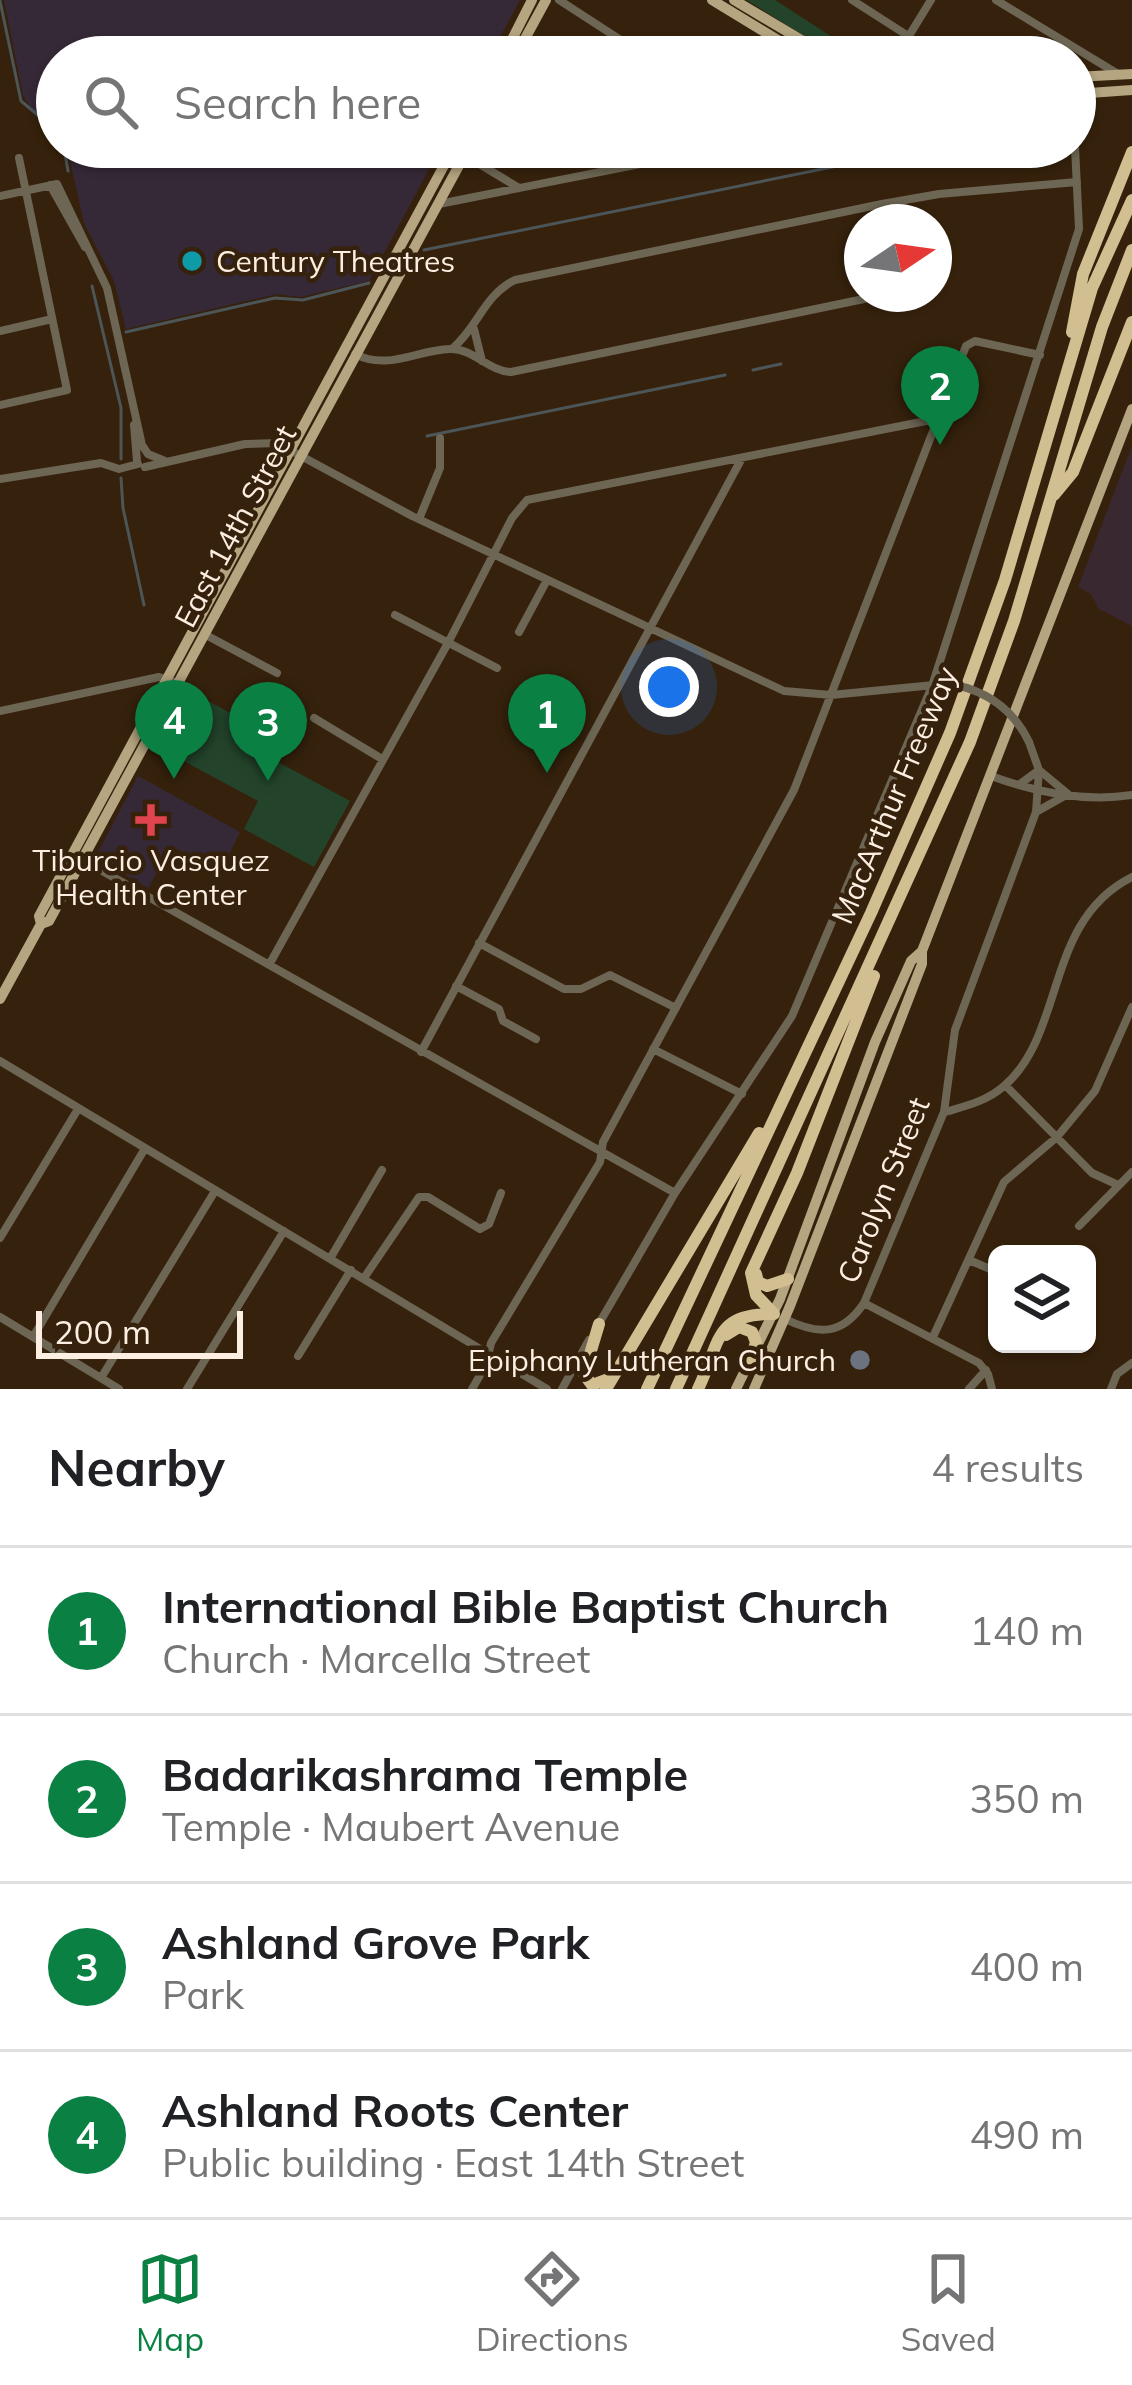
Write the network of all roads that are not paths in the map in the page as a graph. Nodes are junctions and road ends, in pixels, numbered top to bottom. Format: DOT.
graph roads {
  1 [pos="532,0"];
  2 [pos="546,0"];
  3 [pos="559,0"];
  4 [pos="712,0"];
  5 [pos="734,0"];
  6 [pos="852,0"];
  7 [pos="931,0"];
  8 [pos="996,0"];
  9 [pos="908,35"];
  10 [pos="513,36"];
  11 [pos="526,36"];
  12 [pos="615,36"];
  13 [pos="771,36"];
  14 [pos="795,36"];
  15 [pos="1049,36"];
  16 [pos="1096,62"];
  17 [pos="1126,75"];
  18 [pos="1096,76"];
  19 [pos="1132,90"];
  20 [pos="1096,93"];
  21 [pos="1132,152"];
  22 [pos="20,158"];
  23 [pos="450,168"];
  24 [pos="452,168"];
  25 [pos="489,168"];
  26 [pos="607,168"];
  27 [pos="1076,168"];
  28 [pos="1076,182"];
  29 [pos="520,188"];
  30 [pos="26,190"];
  31 [pos="0,196"];
  32 [pos="1132,200"];
  33 [pos="437,204"];
  34 [pos="882,204"];
  35 [pos="844,212"];
  36 [pos="1132,250"];
  37 [pos="844,303"];
  38 [pos="52,319"];
  39 [pos="1132,322"];
  40 [pos="474,328"];
  41 [pos="0,331"];
  42 [pos="453,348"];
  43 [pos="355,354"];
  44 [pos="1040,355"];
  45 [pos="482,361"];
  46 [pos="1065,377"];
  47 [pos="0,405"];
  48 [pos="1132,410"];
  49 [pos="134,412"];
  50 [pos="936,418"];
  51 [pos="440,438"];
  52 [pos="296,452"];
  53 [pos="148,454"];
  54 [pos="742,457"];
  55 [pos="165,461"];
  56 [pos="140,464"];
  57 [pos="0,479"];
  58 [pos="1050,499"];
  59 [pos="419,519"];
  60 [pos="493,555"];
  61 [pos="547,580"];
  62 [pos="395,615"];
  63 [pos="650,628"];
  64 [pos="520,632"];
  65 [pos="204,634"];
  66 [pos="448,643"];
  67 [pos="497,668"];
  68 [pos="277,673"];
  69 [pos="172,681"];
  70 [pos="932,686"];
  71 [pos="831,695"];
  72 [pos="0,711"];
  73 [pos="314,718"];
  74 [pos="382,759"];
  75 [pos="1039,770"];
  76 [pos="992,776"];
  77 [pos="1019,784"];
  78 [pos="1038,789"];
  79 [pos="1068,794"];
  80 [pos="1132,795"];
  81 [pos="1036,812"];
  82 [pos="77,857"];
  83 [pos="1132,877"];
  84 [pos="891,922"];
  85 [pos="479,943"];
  86 [pos="922,951"];
  87 [pos="269,965"];
  88 [pos="456,986"];
  89 [pos="0,999"];
  90 [pos="1132,1007"];
  91 [pos="676,1008"];
  92 [pos="536,1039"];
  93 [pos="653,1049"];
  94 [pos="421,1052"];
  95 [pos="0,1061"];
  96 [pos="1006,1085"];
  97 [pos="742,1094"];
  98 [pos="78,1109"];
  99 [pos="944,1112"];
  100 [pos="771,1123"];
  101 [pos="1057,1137"];
  102 [pos="144,1150"];
  103 [pos="601,1152"];
  104 [pos="382,1170"];
  105 [pos="1132,1172"];
  106 [pos="1118,1185"];
  107 [pos="215,1191"];
  108 [pos="501,1193"];
  109 [pos="675,1193"];
  110 [pos="1079,1226"];
  111 [pos="284,1231"];
  112 [pos="0,1238"];
  113 [pos="761,1250"];
  114 [pos="331,1257"];
  115 [pos="969,1260"];
  116 [pos="988,1268"];
  117 [pos="350,1270"];
  118 [pos="364,1278"];
  119 [pos="788,1280"];
  120 [pos="864,1303"];
  121 [pos="780,1316"];
  122 [pos="0,1317"];
  123 [pos="598,1324"];
  124 [pos="33,1337"];
  125 [pos="933,1337"];
  126 [pos="631,1349"];
  127 [pos="488,1353"];
  128 [pos="298,1356"];
  129 [pos="711,1362"];
  130 [pos="750,1363"];
  131 [pos="1132,1363"];
  132 [pos="986,1370"];
  133 [pos="100,1378"];
  134 [pos="119,1389"];
  135 [pos="187,1389"];
  136 [pos="472,1389"];
  137 [pos="547,1389"];
  138 [pos="562,1389"];
  139 [pos="606,1389"];
  140 [pos="647,1389"];
  141 [pos="676,1389"];
  142 [pos="698,1389"];
  143 [pos="736,1389"];
  144 [pos="754,1389"];
  145 [pos="969,1389"];
  146 [pos="992,1389"];
  147 [pos="1111,1389"];
  1 -- 10 [label="main road"];
  2 -- 11 [label="main road"];
  3 -- 12 [label="street"];
  4 -- 13 [label="main road"];
  5 -- 14 [label="main road"];
  6 -- 9 [label="street"];
  7 -- 9 [label="street"];
  8 -- 15 [label="street"];
  16 -- 17 [label="street"];
  17 -- 18 [label="main road"];
  19 -- 20 [label="main road"];
  21 -- 46 [label="highway"];
  22 -- 30 [label="street"];
  23 -- 52 [label="main road, East 14th Street"];
  24 -- 33 [label="main road, East 14th Street"];
  25 -- 29 [label="street"];
  26 -- 29 [label="street"];
  27 -- 28 [label="street"];
  28 -- 34 [label="street"];
  28 -- 44 [label="street"];
  29 -- 33 [label="street"];
  30 -- 31 [label="street"];
  30 -- 38 [label="street"];
  30 -- 49 [label="street"];
  32 -- 46 [label="highway, MacArthur Freeway"];
  33 -- 43 [label="main road, East 14th Street"];
  35 -- 40 [label="street"];
  36 -- 58 [label="highway, MacArthur Freeway"];
  37 -- 45 [label="street"];
  38 -- 41 [label="street"];
  38 -- 47 [label="street"];
  39 -- 58 [label="highway"];
  40 -- 42 [label="street"];
  40 -- 45 [label="street"];
  42 -- 43 [label="street"];
  42 -- 45 [label="street"];
  43 -- 52 [label="main road, East 14th Street"];
  44 -- 50 [label="street"];
  44 -- 70 [label="street"];
  46 -- 100 [label="highway, MacArthur Freeway"];
  48 -- 76 [label="main road"];
  49 -- 53 [label="street"];
  49 -- 56 [label="street"];
  50 -- 54 [label="street"];
  50 -- 71 [label="street"];
  51 -- 59 [label="street"];
  52 -- 55 [label="street"];
  52 -- 59 [label="street"];
  52 -- 65 [label="main road, East 14th Street"];
  52 -- 69 [label="main road, East 14th Street"];
  53 -- 55 [label="street"];
  53 -- 56 [label="street"];
  54 -- 60 [label="street"];
  54 -- 63 [label="street"];
  55 -- 56 [label="street"];
  56 -- 57 [label="street"];
  58 -- 84 [label="highway, MacArthur Freeway"];
  59 -- 60 [label="street"];
  60 -- 61 [label="street"];
  60 -- 66 [label="street"];
  61 -- 63 [label="street"];
  61 -- 64 [label="street"];
  62 -- 66 [label="street"];
  63 -- 71 [label="street"];
  63 -- 85 [label="street"];
  65 -- 68 [label="street"];
  65 -- 69 [label="main road, East 14th Street"];
  66 -- 67 [label="street"];
  66 -- 74 [label="street"];
  69 -- 72 [label="street"];
  69 -- 82 [label="main road, East 14th Street"];
  70 -- 71 [label="street"];
  70 -- 75 [label="street, bridge"];
  70 -- 97 [label="street"];
  71 -- 91 [label="street"];
  73 -- 74 [label="street"];
  74 -- 87 [label="street"];
  75 -- 77 [label="street"];
  75 -- 78 [label="street, Carolyn Street"];
  75 -- 79 [label="street"];
  76 -- 77 [label="street"];
  76 -- 86 [label="main road"];
  77 -- 78 [label="street"];
  78 -- 79 [label="street"];
  78 -- 81 [label="street, Carolyn Street"];
  79 -- 80 [label="street"];
  79 -- 81 [label="street"];
  81 -- 99 [label="street, Carolyn Street"];
  82 -- 87 [label="street"];
  82 -- 89 [label="main road, East 14th Street"];
  83 -- 96 [label="street"];
  84 -- 113 [label="highway"];
  84 -- 141 [label="highway, MacArthur Freeway"];
  85 -- 88 [label="street"];
  85 -- 91 [label="street"];
  86 -- 119 [label="main road"];
  86 -- 121 [label="main road"];
  87 -- 94 [label="street"];
  88 -- 92 [label="street"];
  88 -- 94 [label="street"];
  90 -- 101 [label="street"];
  91 -- 93 [label="street"];
  93 -- 97 [label="street"];
  93 -- 103 [label="street"];
  94 -- 103 [label="street"];
  95 -- 98 [label="street"];
  96 -- 99 [label="street"];
  96 -- 101 [label="street"];
  97 -- 109 [label="street"];
  98 -- 102 [label="street"];
  98 -- 112 [label="street"];
  99 -- 120 [label="street, Carolyn Street"];
  100 -- 126 [label="highway"];
  100 -- 140 [label="highway, MacArthur Freeway"];
  101 -- 106 [label="street"];
  101 -- 115 [label="street"];
  102 -- 107 [label="street"];
  102 -- 124 [label="street"];
  103 -- 109 [label="street"];
  103 -- 127 [label="street"];
  104 -- 114 [label="street"];
  105 -- 106 [label="street"];
  106 -- 110 [label="street"];
  107 -- 111 [label="street"];
  107 -- 133 [label="street"];
  108 -- 118 [label="street"];
  109 -- 123 [label="street"];
  111 -- 114 [label="street"];
  111 -- 135 [label="street"];
  113 -- 119 [label="highway"];
  113 -- 121 [label="highway"];
  114 -- 117 [label="street"];
  115 -- 116 [label="street"];
  115 -- 125 [label="street"];
  117 -- 118 [label="street"];
  117 -- 128 [label="street"];
  118 -- 127 [label="street"];
  119 -- 121 [label="main road"];
  120 -- 121 [label="street, Carolyn Street"];
  120 -- 125 [label="street"];
  121 -- 129 [label="highway"];
  121 -- 130 [label="main road"];
  121 -- 144 [label="main road"];
  122 -- 124 [label="street"];
  123 -- 126 [label="highway"];
  123 -- 138 [label="street"];
  124 -- 133 [label="street"];
  125 -- 132 [label="street"];
  126 -- 139 [label="highway"];
  127 -- 136 [label="street"];
  127 -- 137 [label="street"];
  129 -- 130 [label="highway"];
  129 -- 142 [label="highway"];
  130 -- 143 [label="main road"];
  131 -- 147 [label="street"];
  132 -- 145 [label="street"];
  132 -- 146 [label="street"];
  133 -- 134 [label="street"];
}
